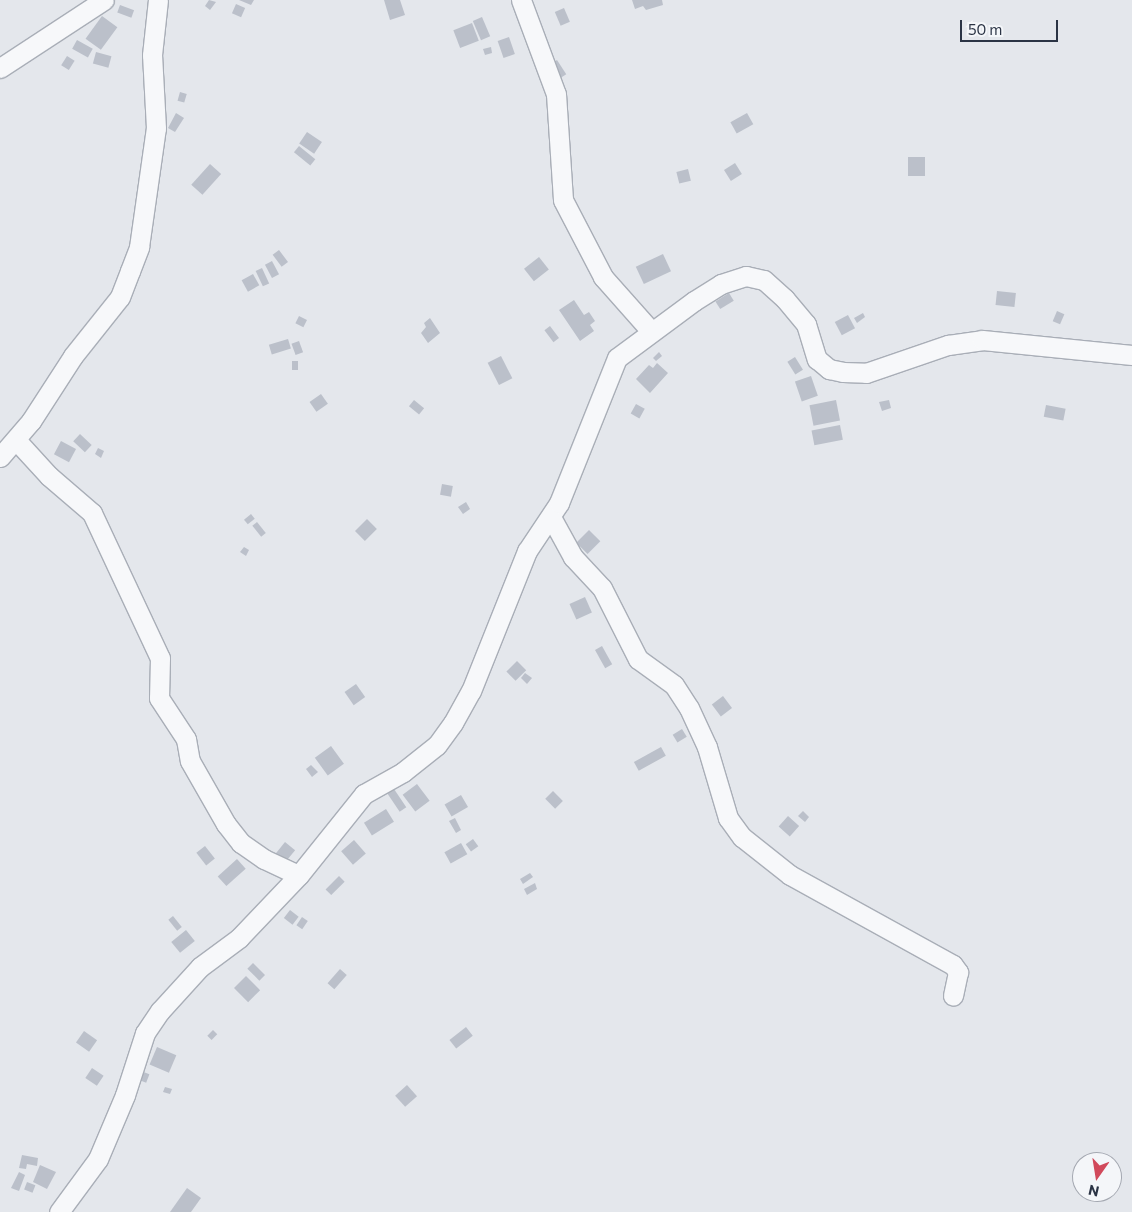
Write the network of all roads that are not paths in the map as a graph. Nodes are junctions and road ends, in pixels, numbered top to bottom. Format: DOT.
graph roads {
  1 [pos="104,0"];
  2 [pos="158,0"];
  3 [pos="521,0"];
  4 [pos="0,68"];
  5 [pos="651,332"];
  6 [pos="1132,355"];
  7 [pos="16,440"];
  8 [pos="0,458"];
  9 [pos="551,517"];
  10 [pos="299,875"];
  11 [pos="953,995"];
  12 [pos="59,1212"];
  1 -- 4 [label="street"];
  2 -- 7 [label="street"];
  3 -- 5 [label="street"];
  5 -- 6 [label="street"];
  5 -- 9 [label="street"];
  7 -- 8 [label="street"];
  7 -- 10 [label="street"];
  9 -- 10 [label="street"];
  9 -- 11 [label="street"];
  10 -- 12 [label="street"];
}
